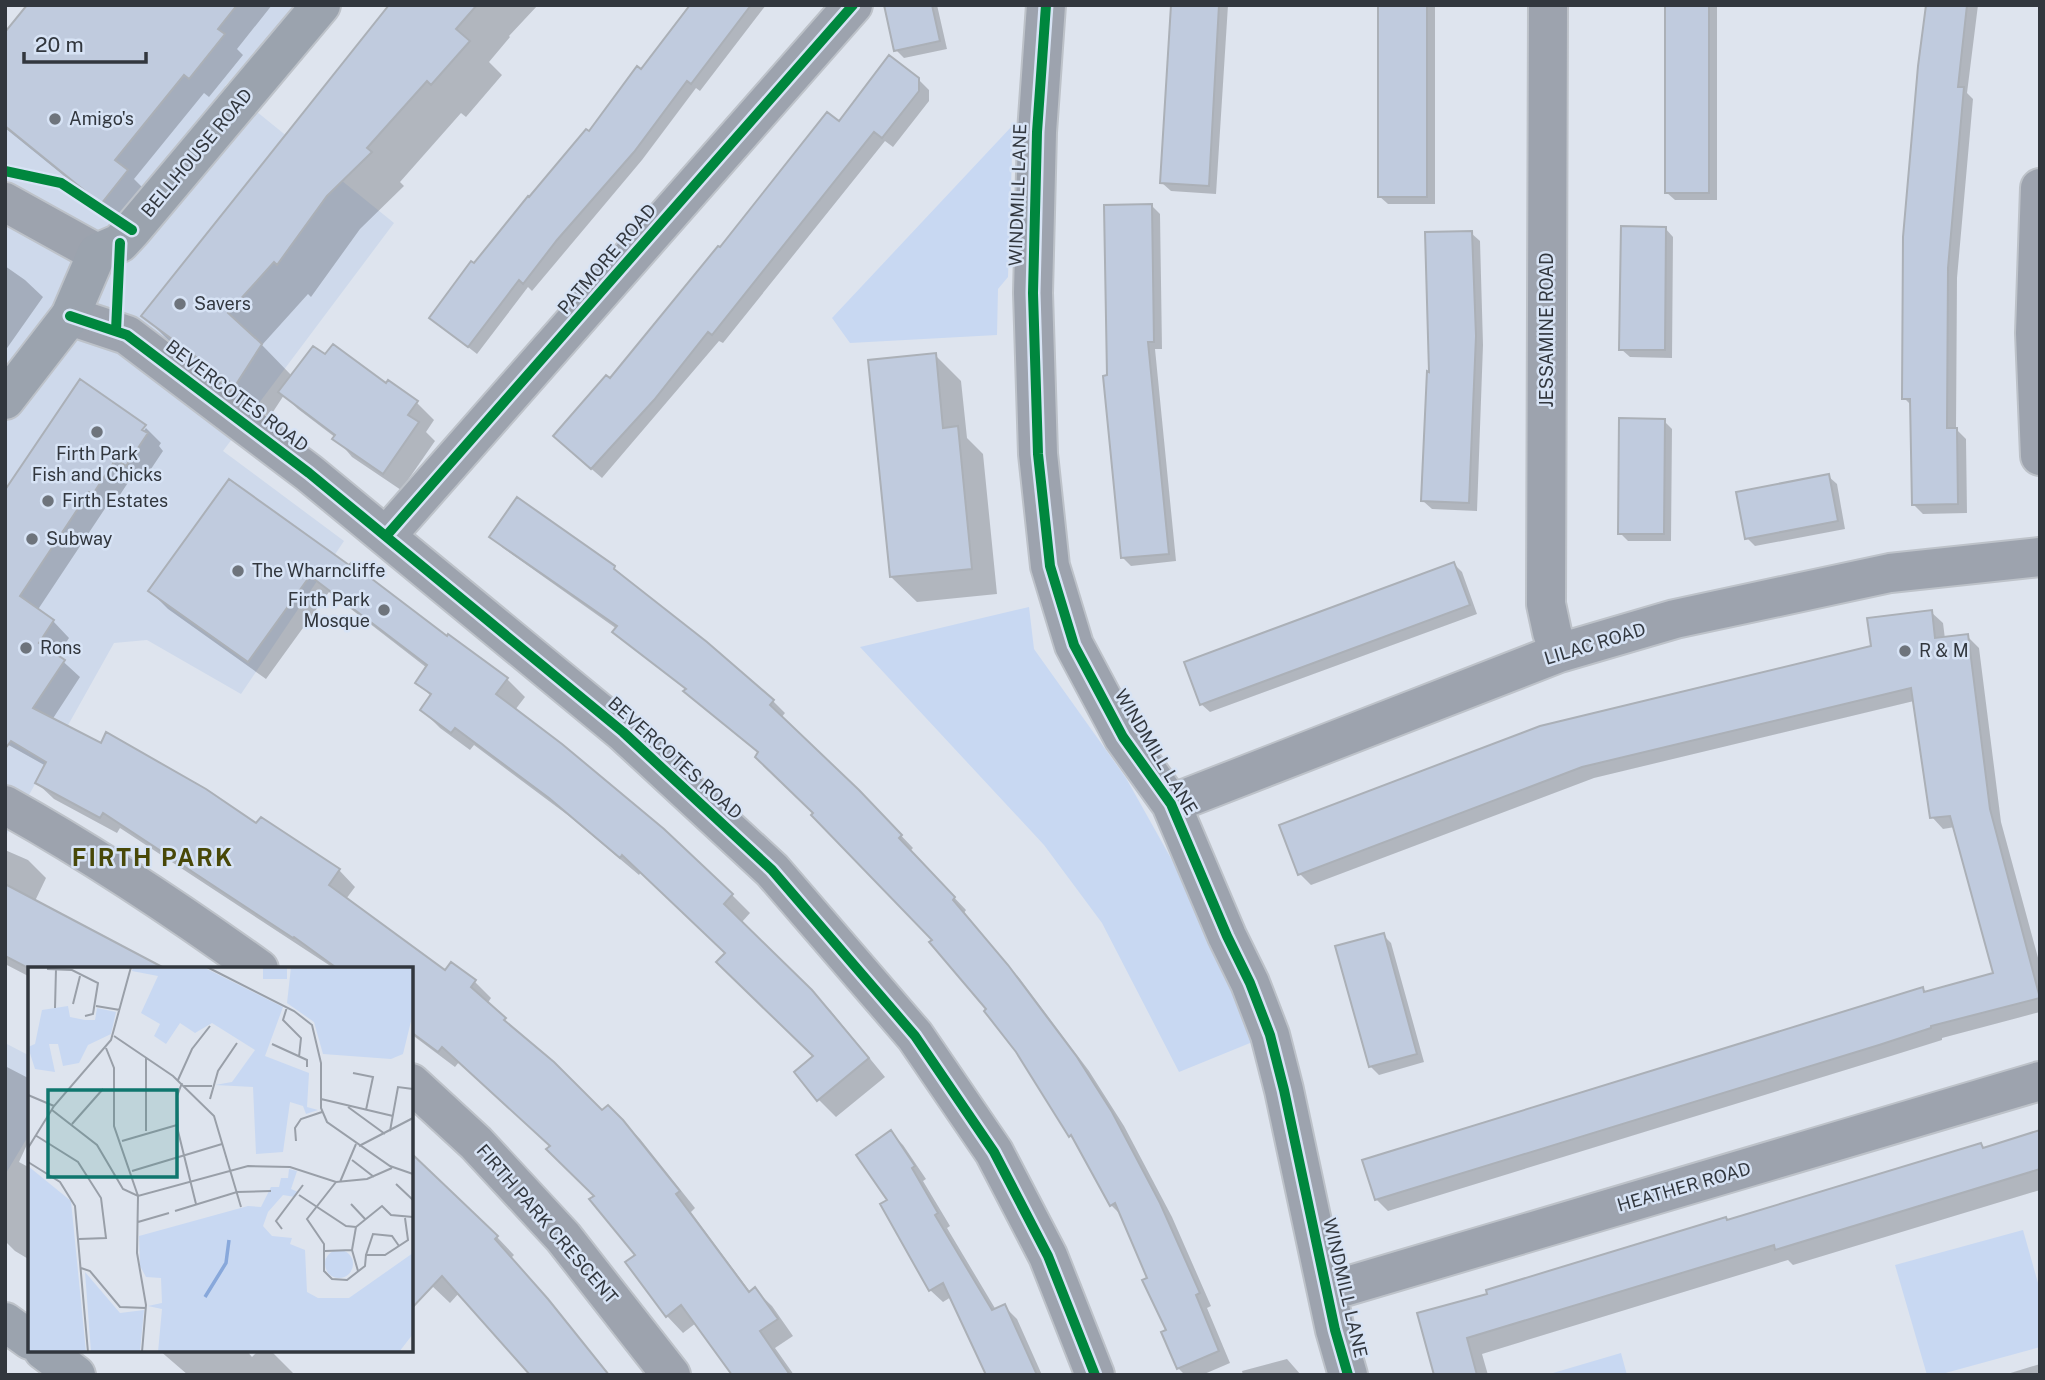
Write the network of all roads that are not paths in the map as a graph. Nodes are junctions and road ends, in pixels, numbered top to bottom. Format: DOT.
graph roads {
  1 [pos="321,5"];
  2 [pos="853,5"];
  3 [pos="1046,5"];
  4 [pos="1548,5"];
  5 [pos="2040,188"];
  6 [pos="5,202"];
  7 [pos="97,253"];
  8 [pos="70,316"];
  9 [pos="5,400"];
  10 [pos="2040,456"];
  11 [pos="387,535"];
  12 [pos="2040,557"];
  13 [pos="1559,653"];
  14 [pos="1171,804"];
  15 [pos="5,805"];
  16 [pos="256,967"];
  17 [pos="2040,1081"];
  18 [pos="413,1085"];
  19 [pos="1327,1292"];
  20 [pos="5,1322"];
  21 [pos="28,1339"];
  22 [pos="46,1352"];
  23 [pos="76,1375"];
  24 [pos="671,1375"];
  25 [pos="1095,1375"];
  26 [pos="1348,1375"];
  1 -- 7 [label="main road, BELLHOUSE ROAD"];
  2 -- 11 [label="street, PATMORE ROAD"];
  3 -- 14 [label="street, WINDMILL LANE"];
  4 -- 13 [label="street, JESSAMINE ROAD"];
  5 -- 10 [label="street"];
  6 -- 7 [label="street"];
  7 -- 8 [label="main road"];
  8 -- 9 [label="main road"];
  8 -- 11 [label="street, BEVERCOTES ROAD"];
  11 -- 25 [label="street, BEVERCOTES ROAD"];
  12 -- 13 [label="street, LILAC ROAD"];
  13 -- 14 [label="street, LILAC ROAD"];
  14 -- 19 [label="street, WINDMILL LANE"];
  15 -- 16 [label="street"];
  17 -- 19 [label="street, HEATHER ROAD"];
  18 -- 24 [label="street, FIRTH PARK CRESCENT"];
  19 -- 26 [label="street, WINDMILL LANE"];
  20 -- 21 [label="main road"];
  22 -- 23 [label="main road"];
}
